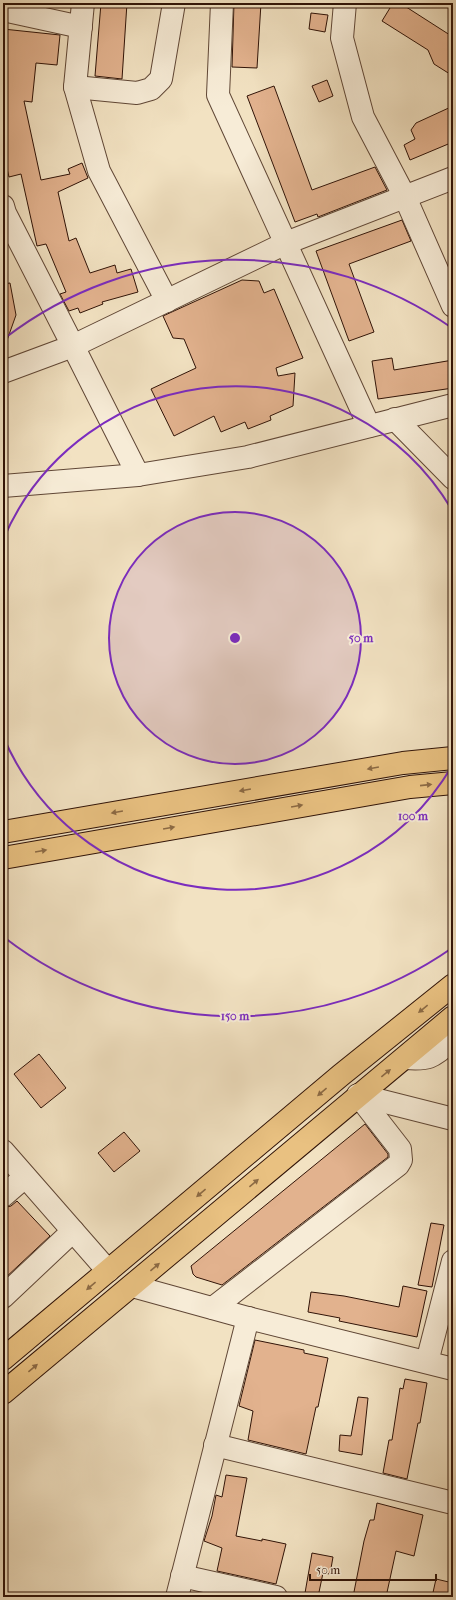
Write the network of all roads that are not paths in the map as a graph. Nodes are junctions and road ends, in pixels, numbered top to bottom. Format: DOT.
graph roads {
  1 [pos="83,3"];
  2 [pos="174,3"];
  3 [pos="222,3"];
  4 [pos="345,3"];
  5 [pos="3,10"];
  6 [pos="81,27"];
  7 [pos="76,87"];
  8 [pos="453,178"];
  9 [pos="405,197"];
  10 [pos="4,211"];
  11 [pos="286,243"];
  12 [pos="167,301"];
  13 [pos="453,306"];
  14 [pos="73,346"];
  15 [pos="3,372"];
  16 [pos="453,405"];
  17 [pos="395,419"];
  18 [pos="369,426"];
  19 [pos="138,475"];
  20 [pos="453,478"];
  21 [pos="3,486"];
  22 [pos="453,758"];
  23 [pos="453,783"];
  24 [pos="3,832"];
  25 [pos="3,858"];
  26 [pos="453,985"];
  27 [pos="453,1017"];
  28 [pos="453,1040"];
  29 [pos="405,1058"];
  30 [pos="341,1075"];
  31 [pos="358,1095"];
  32 [pos="453,1119"];
  33 [pos="3,1151"];
  34 [pos="25,1177"];
  35 [pos="3,1196"];
  36 [pos="73,1231"];
  37 [pos="453,1261"];
  38 [pos="108,1271"];
  39 [pos="129,1289"];
  40 [pos="3,1297"];
  41 [pos="213,1308"];
  42 [pos="248,1318"];
  43 [pos="3,1359"];
  44 [pos="427,1362"];
  45 [pos="453,1369"];
  46 [pos="3,1393"];
  47 [pos="215,1445"];
  48 [pos="453,1503"];
  49 [pos="182,1576"];
  50 [pos="177,1597"];
  51 [pos="276,1597"];
  1 -- 6 [label="street"];
  2 -- 7 [label="street"];
  3 -- 11 [label="street"];
  4 -- 9 [label="street"];
  5 -- 6 [label="street"];
  6 -- 7 [label="street"];
  7 -- 12 [label="street"];
  8 -- 9 [label="street"];
  9 -- 11 [label="street"];
  9 -- 13 [label="street"];
  10 -- 14 [label="street"];
  11 -- 12 [label="street"];
  11 -- 18 [label="street"];
  12 -- 14 [label="street"];
  14 -- 15 [label="street"];
  14 -- 19 [label="street"];
  16 -- 17 [label="street"];
  17 -- 18 [label="street"];
  17 -- 20 [label="street"];
  18 -- 19 [label="street"];
  19 -- 21 [label="street"];
  22 -- 24 [label="main road, one-way"];
  25 -- 23 [label="main road, one-way"];
  26 -- 30 [label="main road, one-way"];
  27 -- 29 [label="main road"];
  28 -- 29 [label="street"];
  31 -- 29 [label="main road, one-way"];
  30 -- 31 [label="main road"];
  30 -- 38 [label="main road, one-way"];
  31 -- 32 [label="street"];
  39 -- 31 [label="main road, one-way"];
  31 -- 41 [label="street"];
  33 -- 34 [label="street"];
  34 -- 35 [label="street"];
  34 -- 36 [label="street"];
  36 -- 38 [label="street"];
  36 -- 40 [label="street"];
  37 -- 44 [label="street"];
  38 -- 39 [label="main road"];
  38 -- 43 [label="main road, one-way"];
  39 -- 41 [label="street"];
  46 -- 39 [label="main road, one-way"];
  41 -- 42 [label="street"];
  42 -- 44 [label="street"];
  42 -- 47 [label="street"];
  44 -- 45 [label="street"];
  47 -- 48 [label="street"];
  47 -- 49 [label="street"];
  49 -- 50 [label="street"];
  49 -- 51 [label="street"];
}
